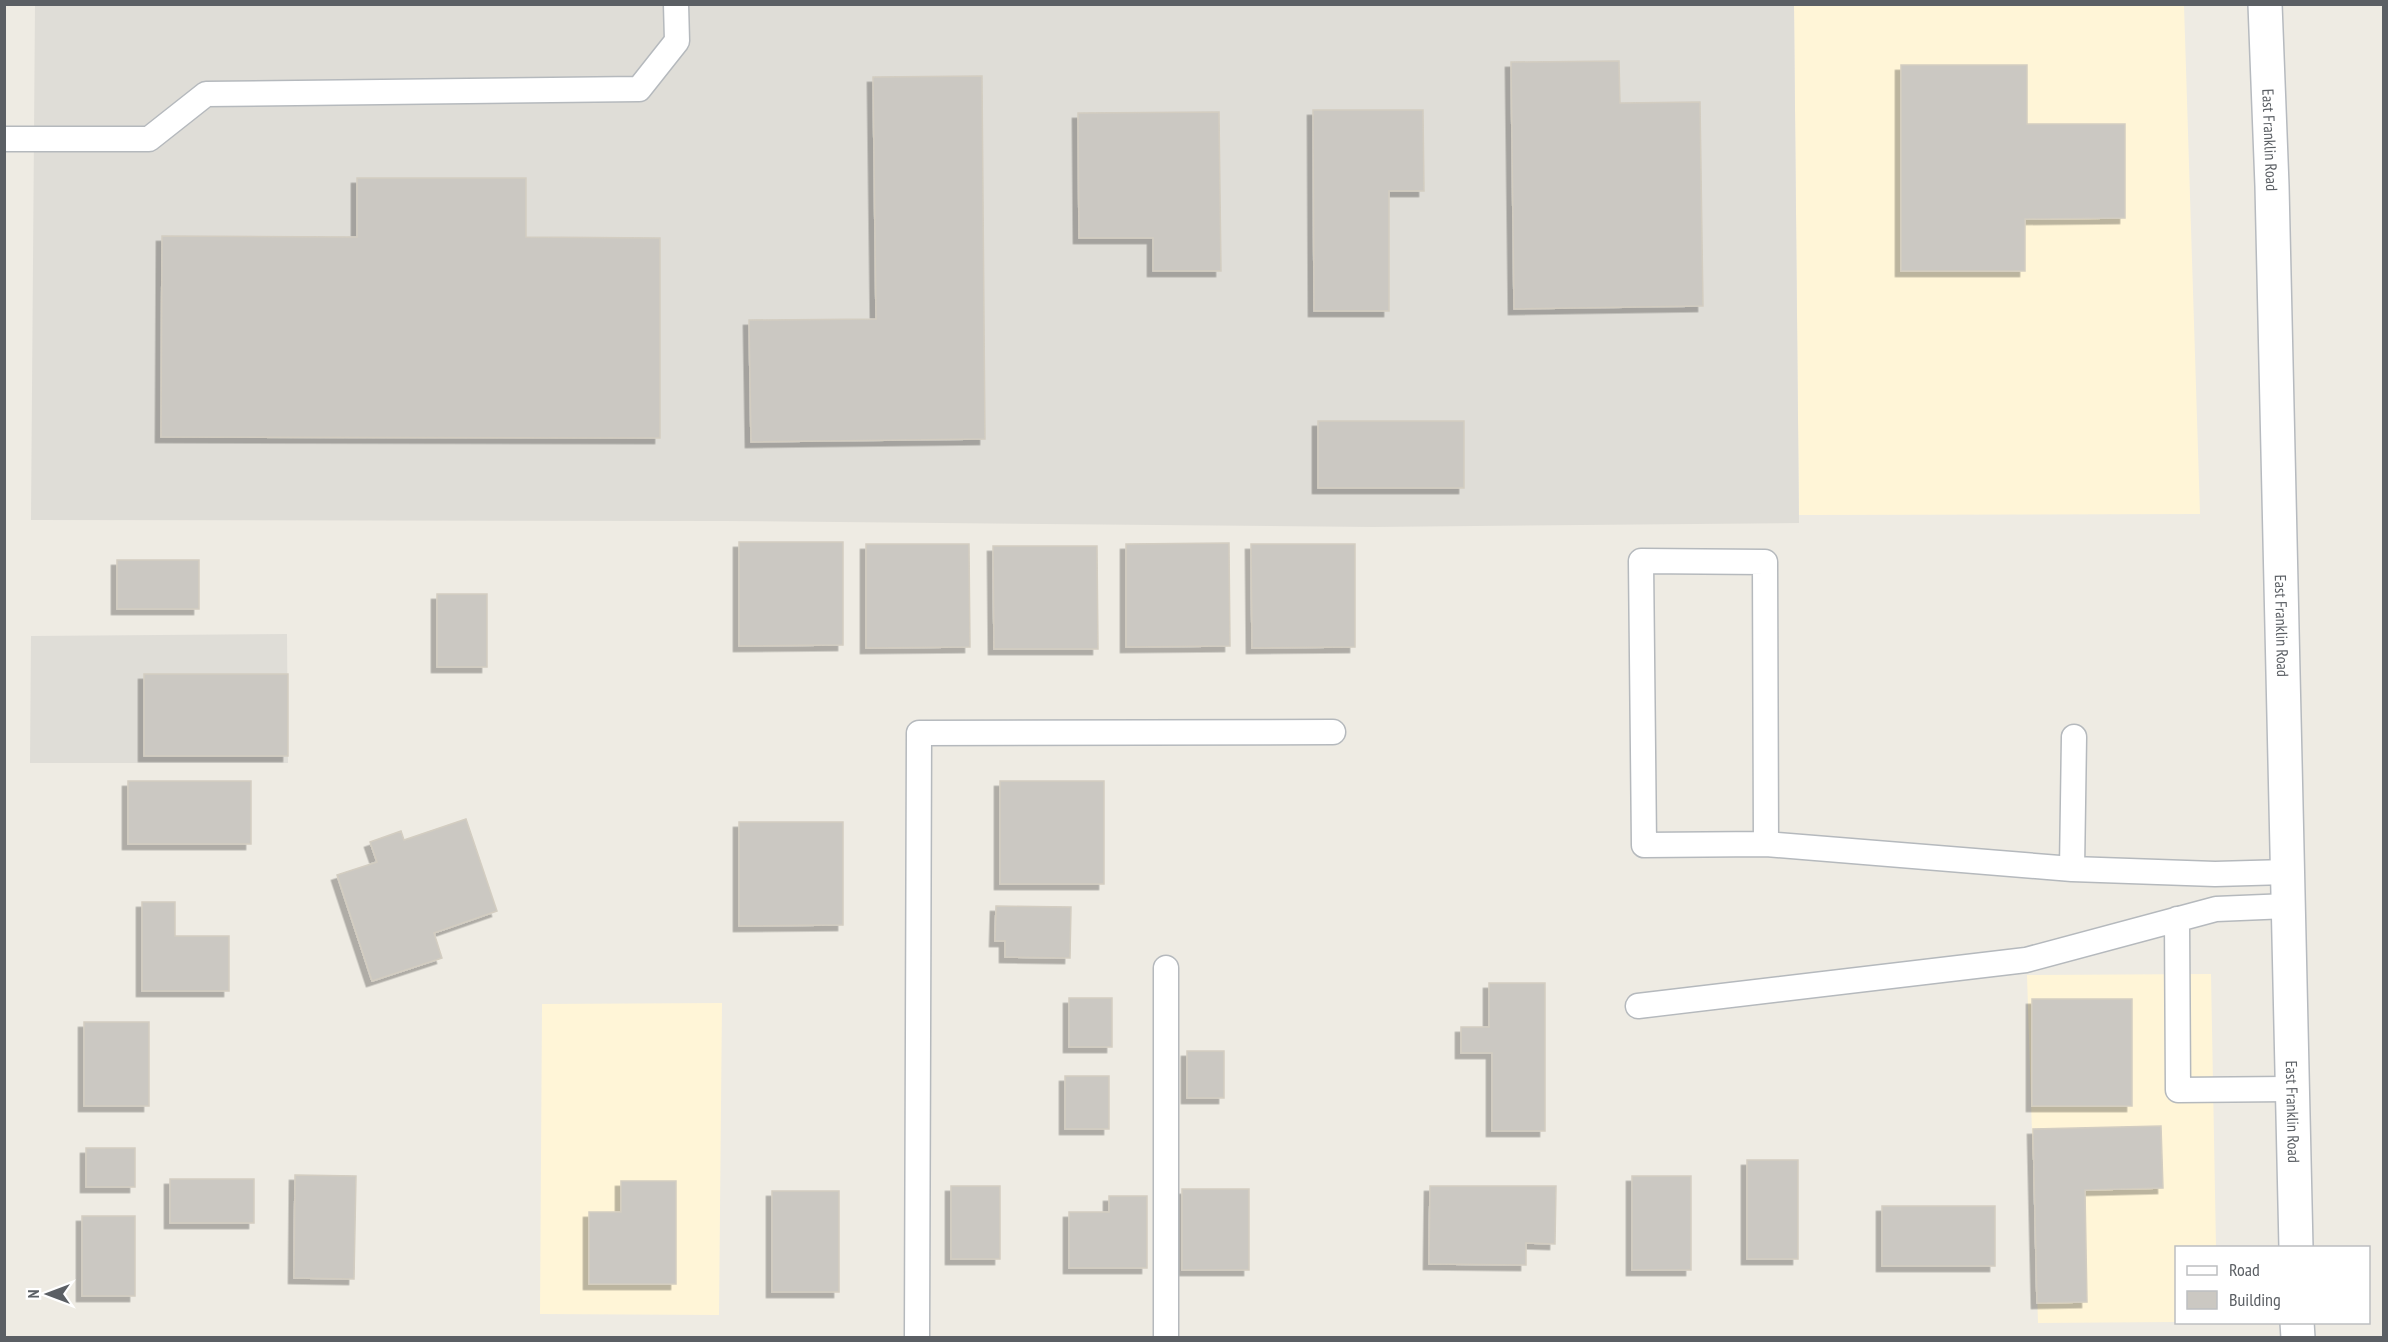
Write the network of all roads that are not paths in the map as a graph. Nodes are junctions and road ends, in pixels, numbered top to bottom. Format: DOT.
graph roads {
  1 [pos="676,4"];
  2 [pos="2265,4"];
  3 [pos="4,139"];
  4 [pos="1333,732"];
  5 [pos="2074,737"];
  6 [pos="1766,844"];
  7 [pos="2072,869"];
  8 [pos="2287,872"];
  9 [pos="2288,906"];
  10 [pos="2177,919"];
  11 [pos="1166,968"];
  12 [pos="1638,1006"];
  13 [pos="2292,1089"];
  14 [pos="2296,1246"];
  15 [pos="917,1338"];
  16 [pos="1166,1338"];
  1 -- 3 [label="lane"];
  2 -- 8 [label="main road, East Franklin Road"];
  4 -- 15 [label="lane"];
  5 -- 7 [label="lane"];
  6 -- 6 [label="lane"];
  6 -- 7 [label="lane"];
  7 -- 8 [label="lane"];
  8 -- 9 [label="main road, East Franklin Road"];
  9 -- 10 [label="lane"];
  9 -- 13 [label="main road, East Franklin Road"];
  10 -- 12 [label="lane"];
  10 -- 13 [label="lane"];
  11 -- 16 [label="lane"];
  13 -- 14 [label="main road, East Franklin Road"];
}
